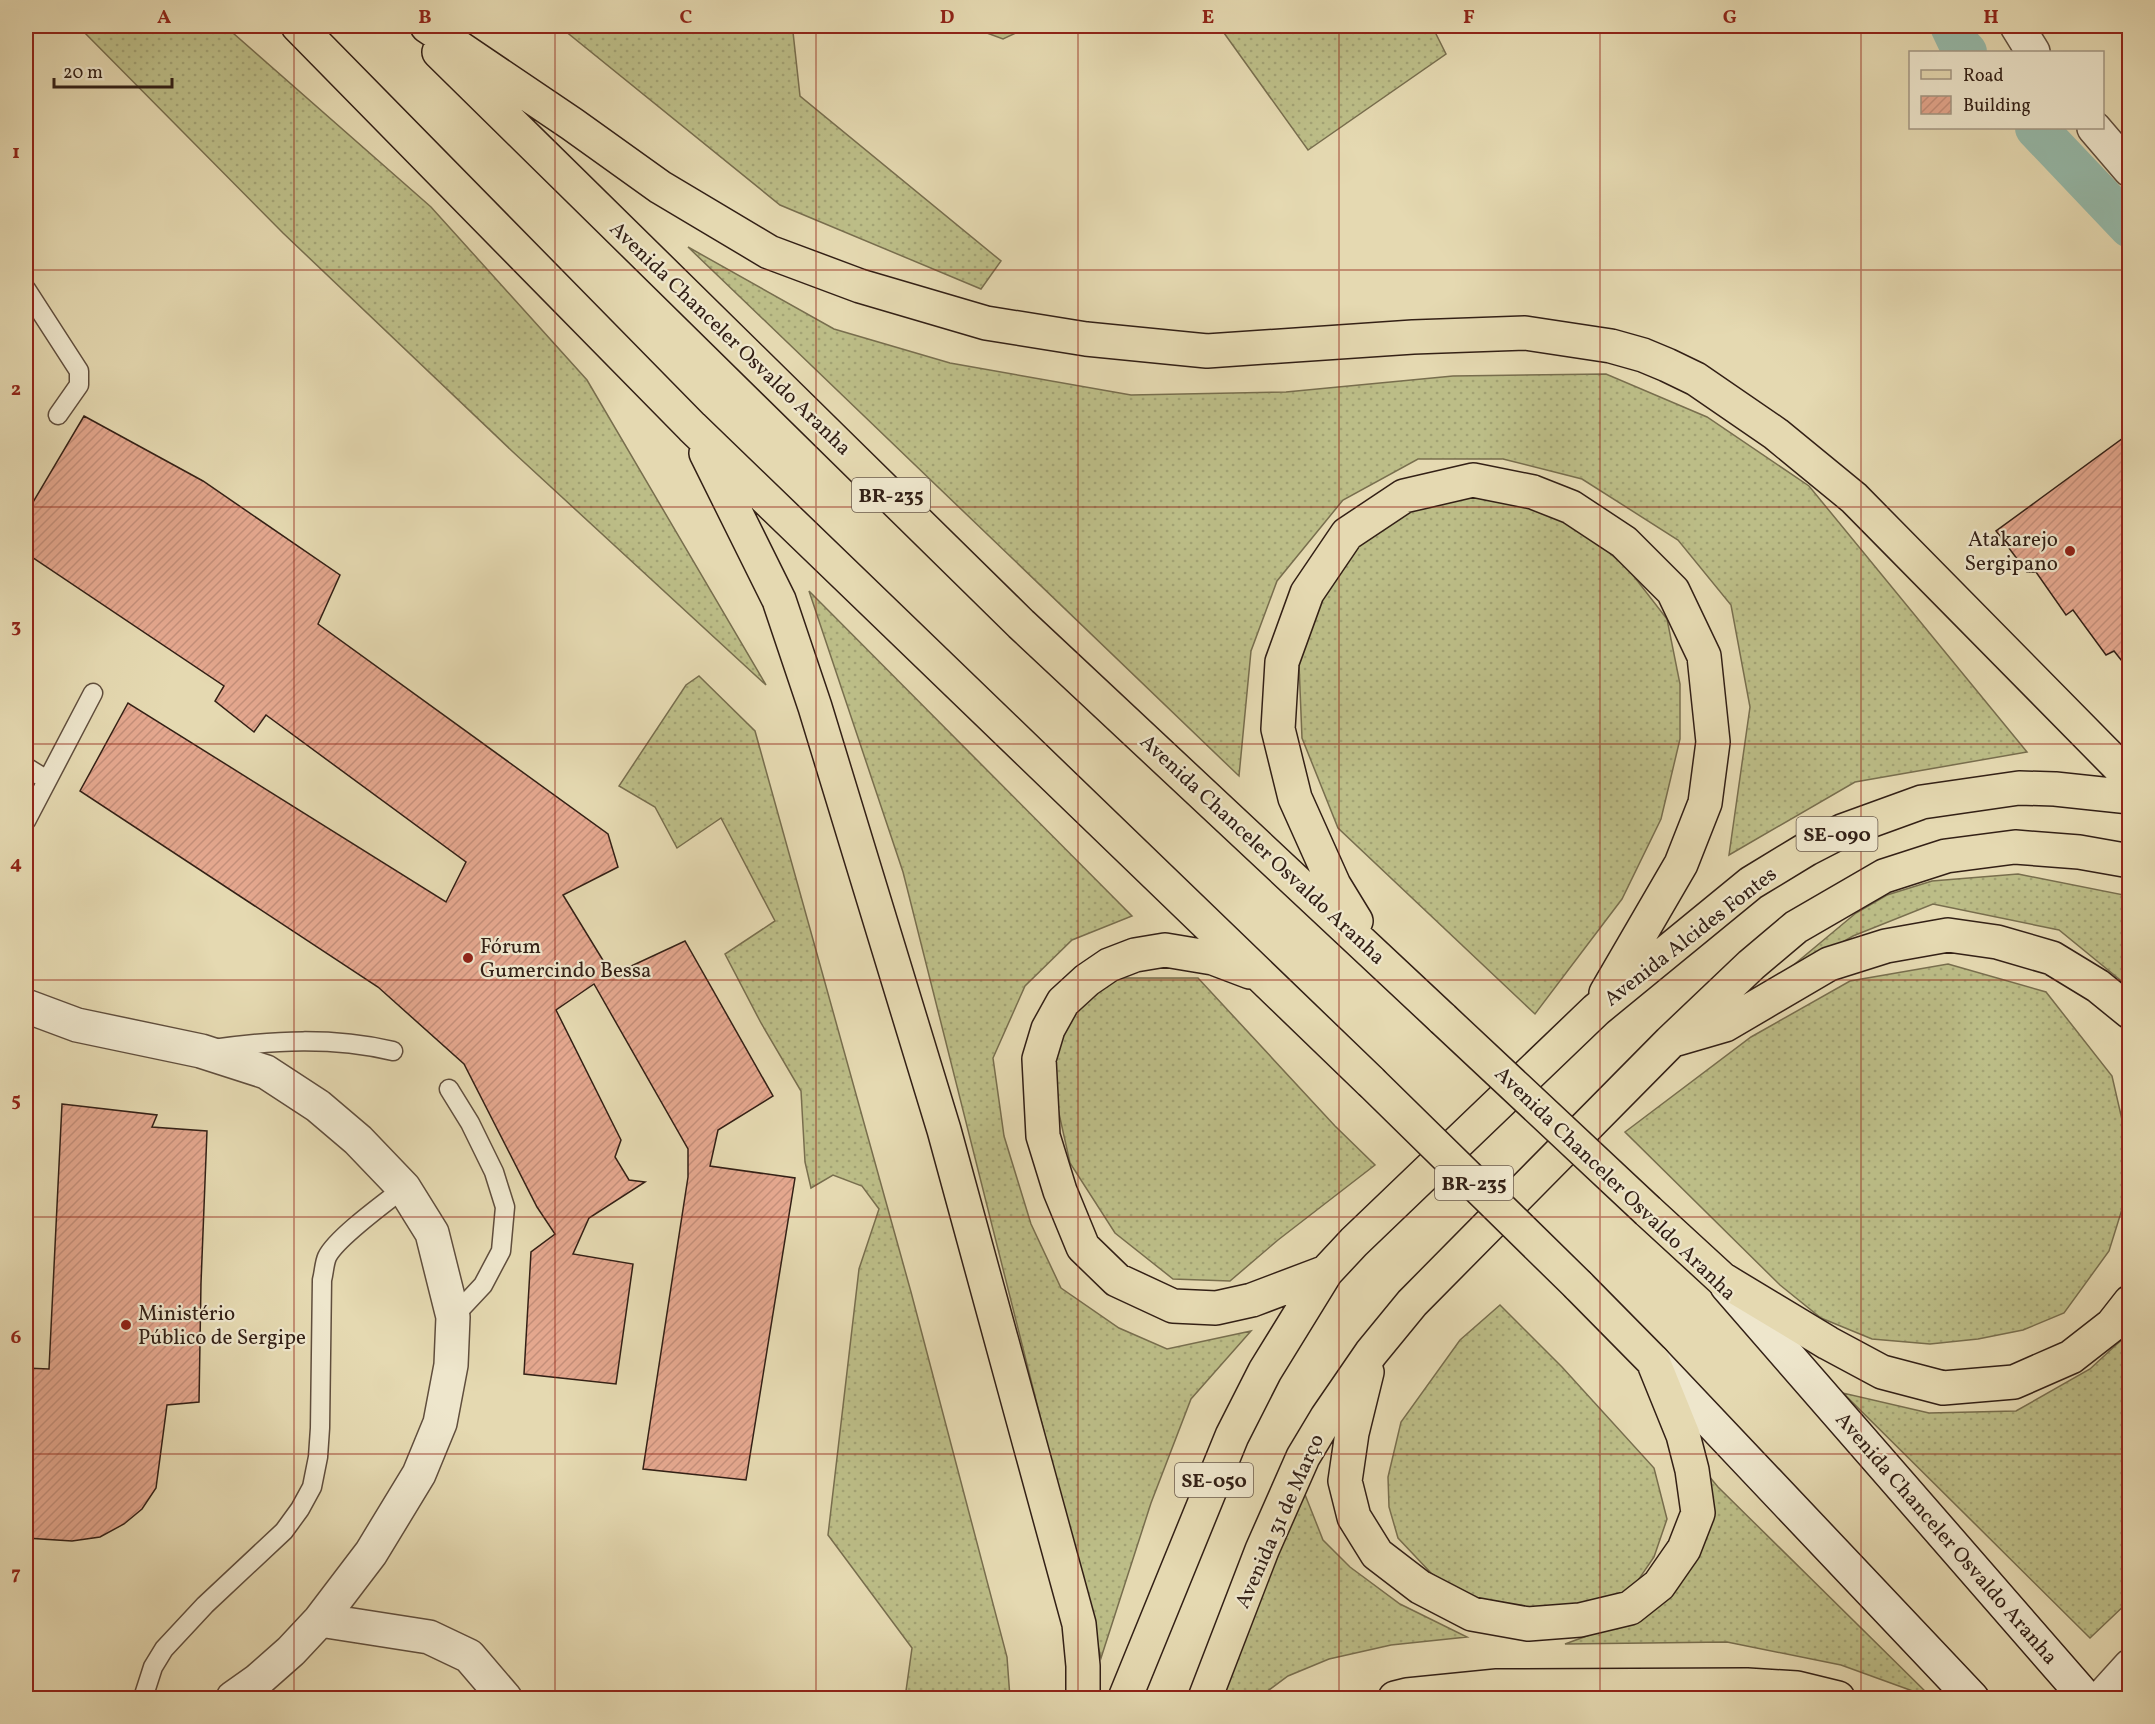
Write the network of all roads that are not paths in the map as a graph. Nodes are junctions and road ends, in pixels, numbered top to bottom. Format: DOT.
graph roads {
  1 [pos="298,26"];
  2 [pos="412,26"];
  3 [pos="427,26"];
  4 [pos="2017,26"];
  5 [pos="2032,51"];
  6 [pos="2095,129"];
  7 [pos="2130,170"];
  8 [pos="26,290"];
  9 [pos="58,415"];
  10 [pos="692,427"];
  11 [pos="93,693"];
  12 [pos="26,767"];
  13 [pos="2130,778"];
  14 [pos="47,780"];
  15 [pos="2130,797"];
  16 [pos="26,821"];
  17 [pos="2130,861"];
  18 [pos="1378,956"];
  19 [pos="1258,975"];
  20 [pos="26,1006"];
  21 [pos="1596,1010"];
  22 [pos="2130,1012"];
  23 [pos="1670,1042"];
  24 [pos="201,1051"];
  25 [pos="393,1051"];
  26 [pos="449,1089"];
  27 [pos="404,1188"];
  28 [pos="1326,1272"];
  29 [pos="1722,1279"];
  30 [pos="2130,1302"];
  31 [pos="453,1317"];
  32 [pos="1371,1353"];
  33 [pos="1653,1361"];
  34 [pos="320,1620"];
  35 [pos="2130,1666"];
  36 [pos="143,1698"];
  37 [pos="233,1698"];
  38 [pos="505,1698"];
  39 [pos="1083,1698"];
  40 [pos="1125,1698"];
  41 [pos="1205,1698"];
  42 [pos="1395,1698"];
  43 [pos="1838,1698"];
  44 [pos="1972,1698"];
  45 [pos="2086,1698"];
  46 [pos="2101,1698"];
  1 -- 10 [label="main road, BR-235"];
  2 -- 18 [label="main road, Avenida Chanceler Osvaldo Aranha / BR-235"];
  3 -- 13 [label="main road"];
  4 -- 5 [label="street"];
  6 -- 7 [label="street"];
  8 -- 9 [label="lane"];
  10 -- 19 [label="main road, BR-235"];
  10 -- 39 [label="main road"];
  11 -- 14 [label="lane"];
  12 -- 14 [label="lane"];
  14 -- 16 [label="lane"];
  15 -- 21 [label="main road, Avenida Alcides Fontes / SE-090"];
  17 -- 23 [label="main road, SE-090"];
  18 -- 21 [label="main road"];
  18 -- 29 [label="main road, Avenida Chanceler Osvaldo Aranha / BR-235, bridge"];
  19 -- 28 [label="main road"];
  19 -- 33 [label="main road, BR-235, bridge"];
  20 -- 24 [label="street"];
  21 -- 28 [label="main road, SE-050"];
  22 -- 23 [label="main road"];
  23 -- 32 [label="main road, Avenida 31 de Março / SE-050"];
  24 -- 25 [label="lane"];
  24 -- 27 [label="street"];
  26 -- 31 [label="lane"];
  27 -- 31 [label="street"];
  27 -- 36 [label="lane"];
  28 -- 40 [label="main road, SE-050"];
  29 -- 30 [label="main road"];
  29 -- 45 [label="street, Avenida Chanceler Osvaldo Aranha / BR-235"];
  31 -- 34 [label="street"];
  32 -- 33 [label="main road"];
  32 -- 41 [label="main road, Avenida 31 de Março / SE-050"];
  33 -- 44 [label="street, BR-235"];
  34 -- 37 [label="street"];
  34 -- 38 [label="street"];
  35 -- 46 [label="street"];
  42 -- 43 [label="main road"];
}
